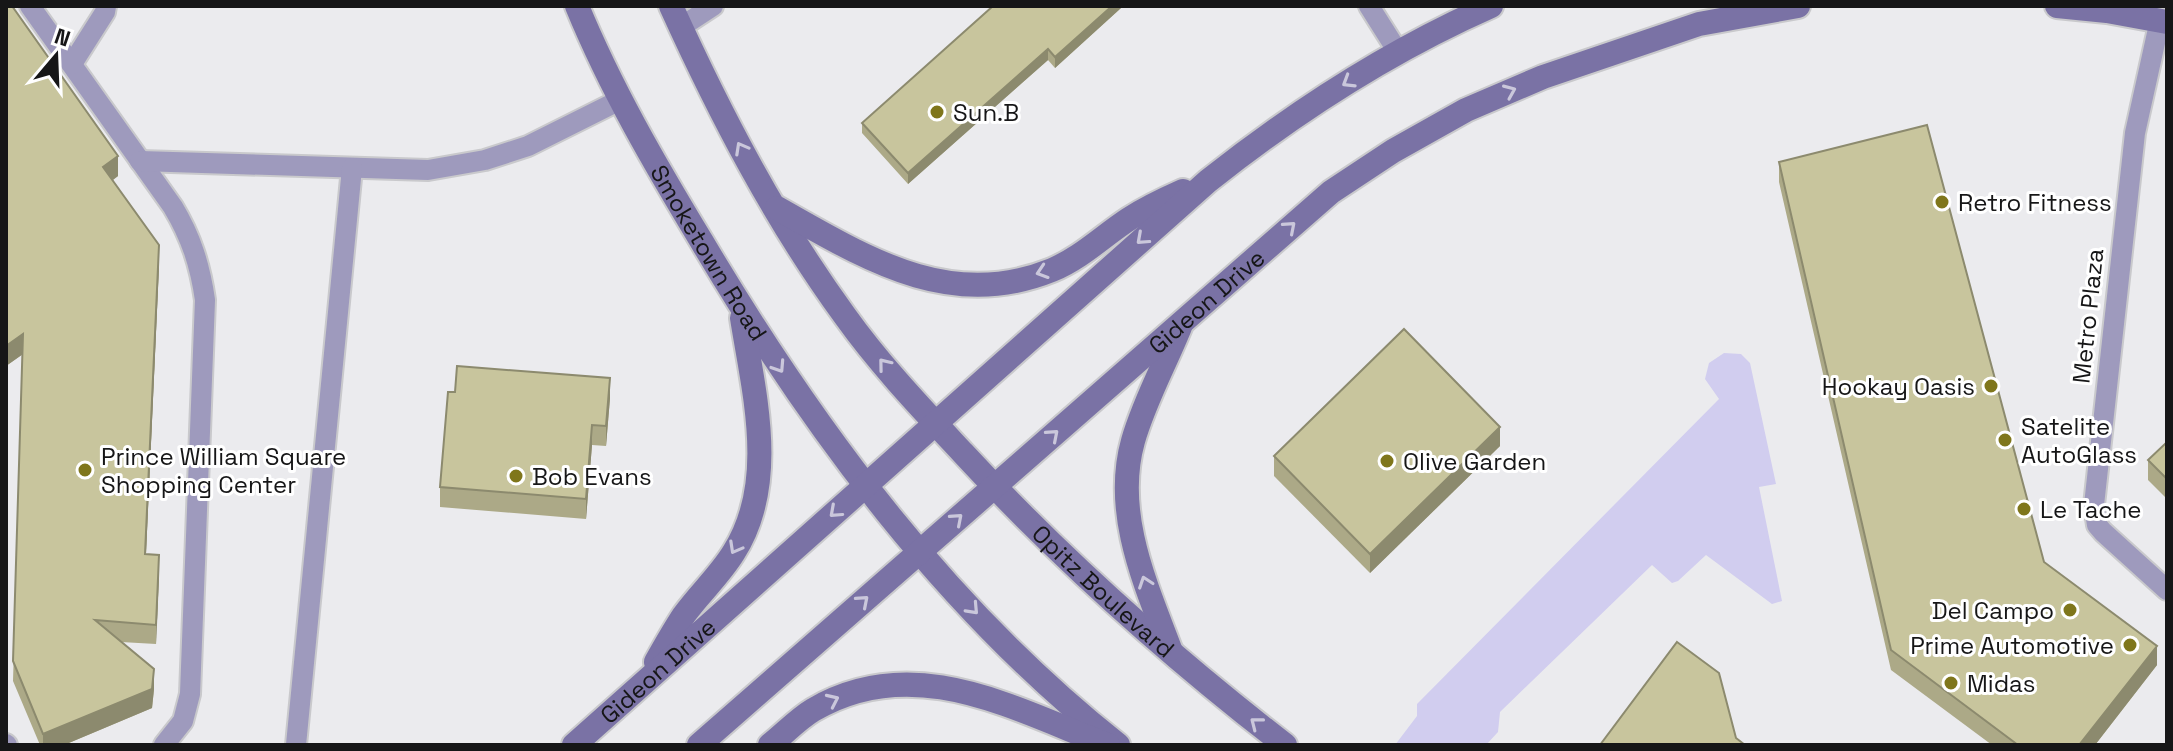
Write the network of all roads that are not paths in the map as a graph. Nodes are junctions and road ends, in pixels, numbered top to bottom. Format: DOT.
graph roads {
  1 [pos="30,6"];
  2 [pos="106,6"];
  3 [pos="577,6"];
  4 [pos="713,6"];
  5 [pos="1369,6"];
  6 [pos="1491,6"];
  7 [pos="1798,6"];
  8 [pos="2057,6"];
  9 [pos="1697,15"];
  10 [pos="676,17"];
  11 [pos="2164,21"];
  12 [pos="1398,52"];
  13 [pos="72,64"];
  14 [pos="620,100"];
  15 [pos="140,161"];
  16 [pos="352,168"];
  17 [pos="1208,181"];
  18 [pos="773,206"];
  19 [pos="741,308"];
  20 [pos="1182,322"];
  21 [pos="935,423"];
  22 [pos="865,486"];
  23 [pos="994,487"];
  24 [pos="920,552"];
  25 [pos="2167,590"];
  26 [pos="1172,655"];
  27 [pos="649,678"];
  28 [pos="164,745"];
  29 [pos="296,745"];
  30 [pos="574,745"];
  31 [pos="699,745"];
  32 [pos="770,745"];
  33 [pos="1108,745"];
  34 [pos="1118,745"];
  35 [pos="1285,745"];
  1 -- 13 [label="lane"];
  2 -- 13 [label="lane"];
  3 -- 14 [label="main road, Smoketown Road"];
  4 -- 10 [label="lane"];
  5 -- 12 [label="lane"];
  6 -- 12 [label="main road, Gideon Drive"];
  7 -- 9 [label="main road, Gideon Drive"];
  8 -- 11 [label="main road"];
  20 -- 9 [label="main road, Gideon Drive, one-way"];
  18 -- 10 [label="main road, one-way"];
  11 -- 25 [label="lane, Metro Plaza"];
  12 -- 17 [label="main road, Gideon Drive, one-way"];
  13 -- 15 [label="lane"];
  14 -- 16 [label="lane"];
  14 -- 19 [label="main road, Smoketown Road"];
  15 -- 16 [label="lane"];
  15 -- 28 [label="lane"];
  16 -- 29 [label="lane"];
  17 -- 18 [label="main road, one-way"];
  17 -- 21 [label="main road, Gideon Drive, one-way"];
  21 -- 18 [label="main road, one-way"];
  19 -- 22 [label="main road, Smoketown Road, one-way"];
  19 -- 27 [label="main road, one-way"];
  23 -- 20 [label="main road, Gideon Drive, one-way"];
  26 -- 20 [label="main road, one-way"];
  21 -- 22 [label="main road, Gideon Drive"];
  21 -- 23 [label="main road, Opitz Boulevard"];
  22 -- 24 [label="main road"];
  22 -- 27 [label="main road, Gideon Drive, one-way"];
  24 -- 23 [label="main road, Gideon Drive, one-way"];
  23 -- 26 [label="main road, Opitz Boulevard"];
  31 -- 24 [label="main road, Gideon Drive, one-way"];
  24 -- 34 [label="main road, one-way"];
  35 -- 26 [label="main road, Opitz Boulevard, one-way"];
  27 -- 30 [label="main road, Gideon Drive"];
  32 -- 33 [label="main road, one-way"];
}
